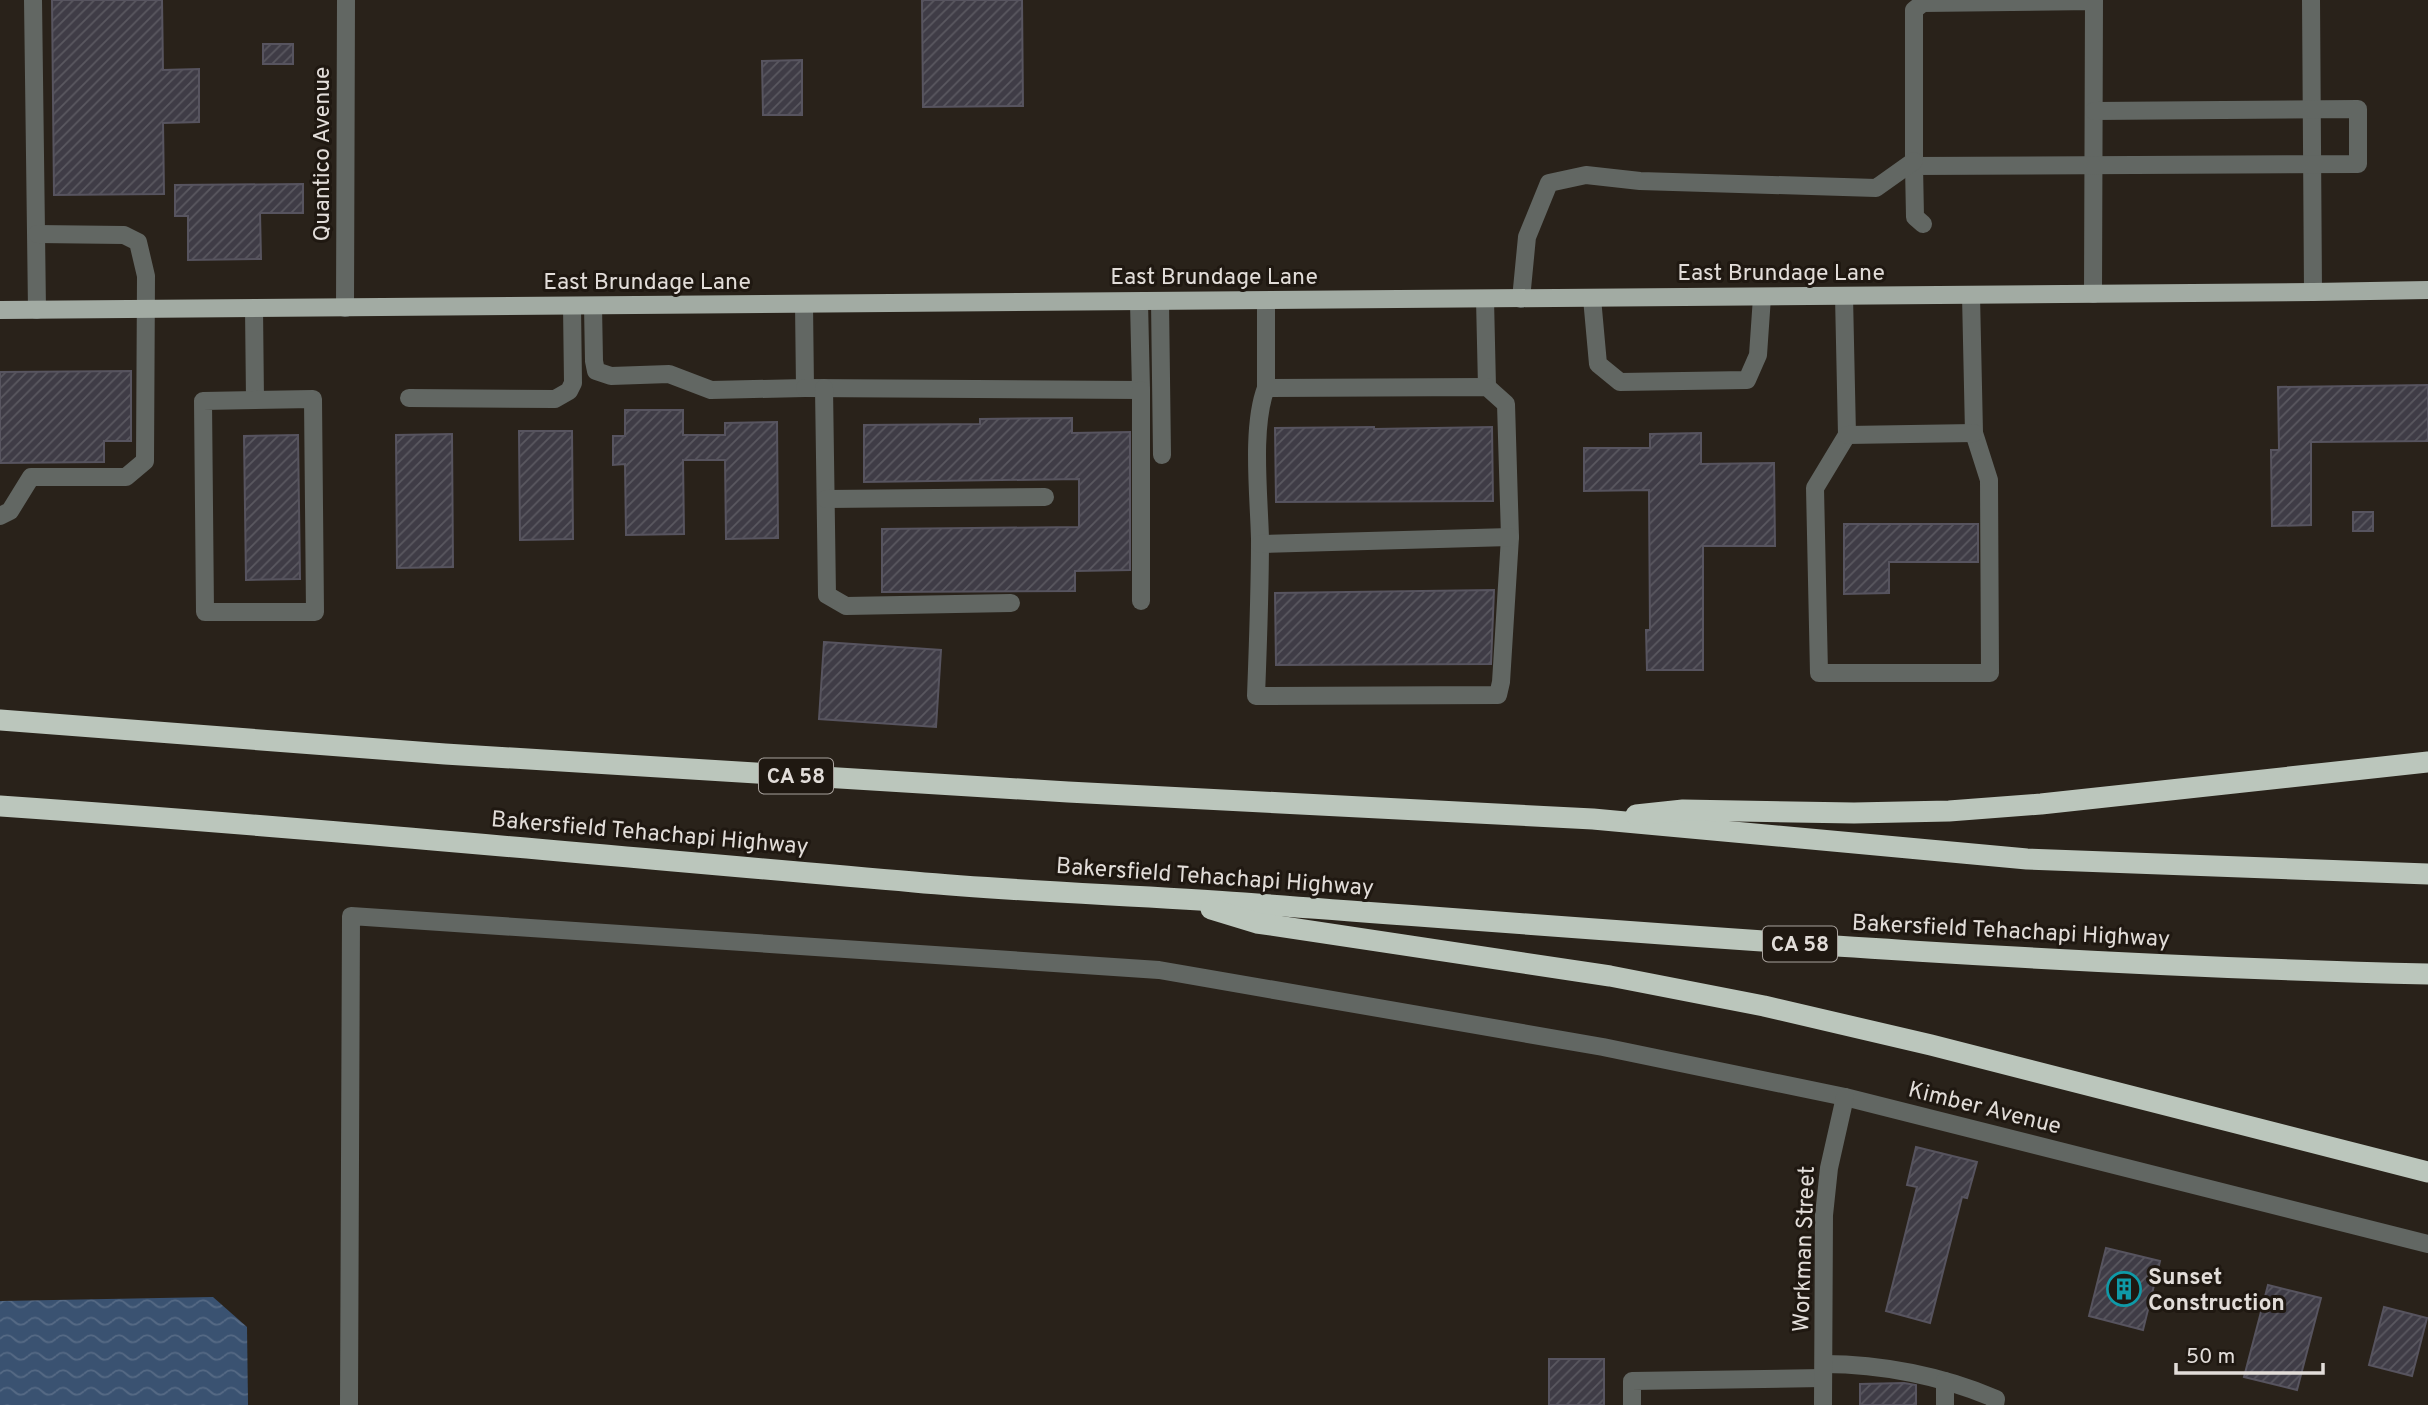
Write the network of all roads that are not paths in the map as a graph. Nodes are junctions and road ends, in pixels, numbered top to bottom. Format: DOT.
graph roads {
  1 [pos="33,0"];
  2 [pos="346,0"];
  3 [pos="2311,0"];
  4 [pos="2312,109"];
  5 [pos="2094,111"];
  6 [pos="1914,164"];
  7 [pos="2094,164"];
  8 [pos="2312,164"];
  9 [pos="1923,224"];
  10 [pos="37,234"];
  11 [pos="2428,290"];
  12 [pos="2313,292"];
  13 [pos="2093,294"];
  14 [pos="1971,295"];
  15 [pos="1844,296"];
  16 [pos="1762,297"];
  17 [pos="1592,298"];
  18 [pos="1485,299"];
  19 [pos="1521,299"];
  20 [pos="1160,301"];
  21 [pos="1266,301"];
  22 [pos="1139,302"];
  23 [pos="804,304"];
  24 [pos="572,306"];
  25 [pos="593,306"];
  26 [pos="254,308"];
  27 [pos="345,308"];
  28 [pos="145,309"];
  29 [pos="0,310"];
  30 [pos="37,310"];
  31 [pos="1487,387"];
  32 [pos="805,388"];
  33 [pos="824,388"];
  34 [pos="1266,388"];
  35 [pos="1141,390"];
  36 [pos="409,398"];
  37 [pos="255,400"];
  38 [pos="1974,433"];
  39 [pos="1847,435"];
  40 [pos="1162,455"];
  41 [pos="1045,498"];
  42 [pos="825,499"];
  43 [pos="0,516"];
  44 [pos="1510,537"];
  45 [pos="1260,544"];
  46 [pos="1141,601"];
  47 [pos="1012,603"];
  48 [pos="0,720"];
  49 [pos="2428,762"];
  50 [pos="0,806"];
  51 [pos="1592,819"];
  52 [pos="2428,874"];
  53 [pos="1172,898"];
  54 [pos="2428,974"];
  55 [pos="1845,1097"];
  56 [pos="2428,1172"];
  57 [pos="2428,1244"];
  58 [pos="1823,1371"];
  59 [pos="1945,1381"];
  60 [pos="1996,1402"];
  61 [pos="349,1405"];
  62 [pos="1632,1405"];
  63 [pos="1823,1405"];
  64 [pos="1945,1405"];
  1 -- 10 [label="street"];
  2 -- 27 [label="street, Quantico Avenue"];
  3 -- 4 [label="street"];
  4 -- 5 [label="street"];
  4 -- 8 [label="street"];
  4 -- 8 [label="street"];
  5 -- 6 [label="street"];
  5 -- 7 [label="street"];
  6 -- 7 [label="street"];
  6 -- 9 [label="street"];
  6 -- 19 [label="street"];
  7 -- 8 [label="street"];
  7 -- 13 [label="street"];
  8 -- 12 [label="street"];
  10 -- 28 [label="street"];
  10 -- 30 [label="street"];
  11 -- 12 [label="main road, East Brundage Lane"];
  12 -- 13 [label="main road, East Brundage Lane"];
  13 -- 14 [label="main road, East Brundage Lane"];
  14 -- 15 [label="main road, East Brundage Lane"];
  14 -- 38 [label="street"];
  15 -- 16 [label="main road, East Brundage Lane"];
  15 -- 39 [label="street"];
  16 -- 17 [label="main road, East Brundage Lane"];
  16 -- 17 [label="street"];
  17 -- 19 [label="main road, East Brundage Lane"];
  18 -- 19 [label="main road, East Brundage Lane"];
  18 -- 21 [label="main road, East Brundage Lane"];
  18 -- 31 [label="street"];
  20 -- 21 [label="main road, East Brundage Lane"];
  20 -- 22 [label="main road, East Brundage Lane"];
  20 -- 40 [label="street"];
  21 -- 34 [label="street"];
  22 -- 23 [label="main road, East Brundage Lane"];
  22 -- 35 [label="street"];
  23 -- 25 [label="main road, East Brundage Lane"];
  23 -- 32 [label="street"];
  24 -- 25 [label="main road, East Brundage Lane"];
  24 -- 27 [label="main road, East Brundage Lane"];
  24 -- 36 [label="street"];
  25 -- 32 [label="street"];
  26 -- 27 [label="main road, East Brundage Lane"];
  26 -- 28 [label="main road, East Brundage Lane"];
  26 -- 37 [label="street"];
  28 -- 30 [label="main road, East Brundage Lane"];
  28 -- 43 [label="street"];
  29 -- 30 [label="main road, East Brundage Lane"];
  31 -- 34 [label="street"];
  31 -- 44 [label="street"];
  32 -- 33 [label="street"];
  33 -- 35 [label="street"];
  33 -- 42 [label="street"];
  34 -- 45 [label="street"];
  35 -- 46 [label="street"];
  37 -- 37 [label="street"];
  38 -- 39 [label="street"];
  38 -- 39 [label="street"];
  41 -- 42 [label="street"];
  42 -- 47 [label="street"];
  44 -- 45 [label="street"];
  44 -- 45 [label="street"];
  48 -- 51 [label="highway, CA 58"];
  49 -- 51 [label="highway"];
  50 -- 53 [label="highway, Bakersfield Tehachapi Highway / CA 58"];
  51 -- 52 [label="highway, CA 58"];
  53 -- 54 [label="highway, Bakersfield Tehachapi Highway / CA 58"];
  53 -- 56 [label="highway"];
  55 -- 57 [label="street, Kimber Avenue"];
  55 -- 58 [label="street, Workman Street"];
  55 -- 61 [label="street, Kimber Avenue"];
  58 -- 59 [label="street"];
  58 -- 62 [label="street"];
  58 -- 63 [label="street, Workman Street"];
  59 -- 60 [label="street"];
  59 -- 64 [label="street"];
}
